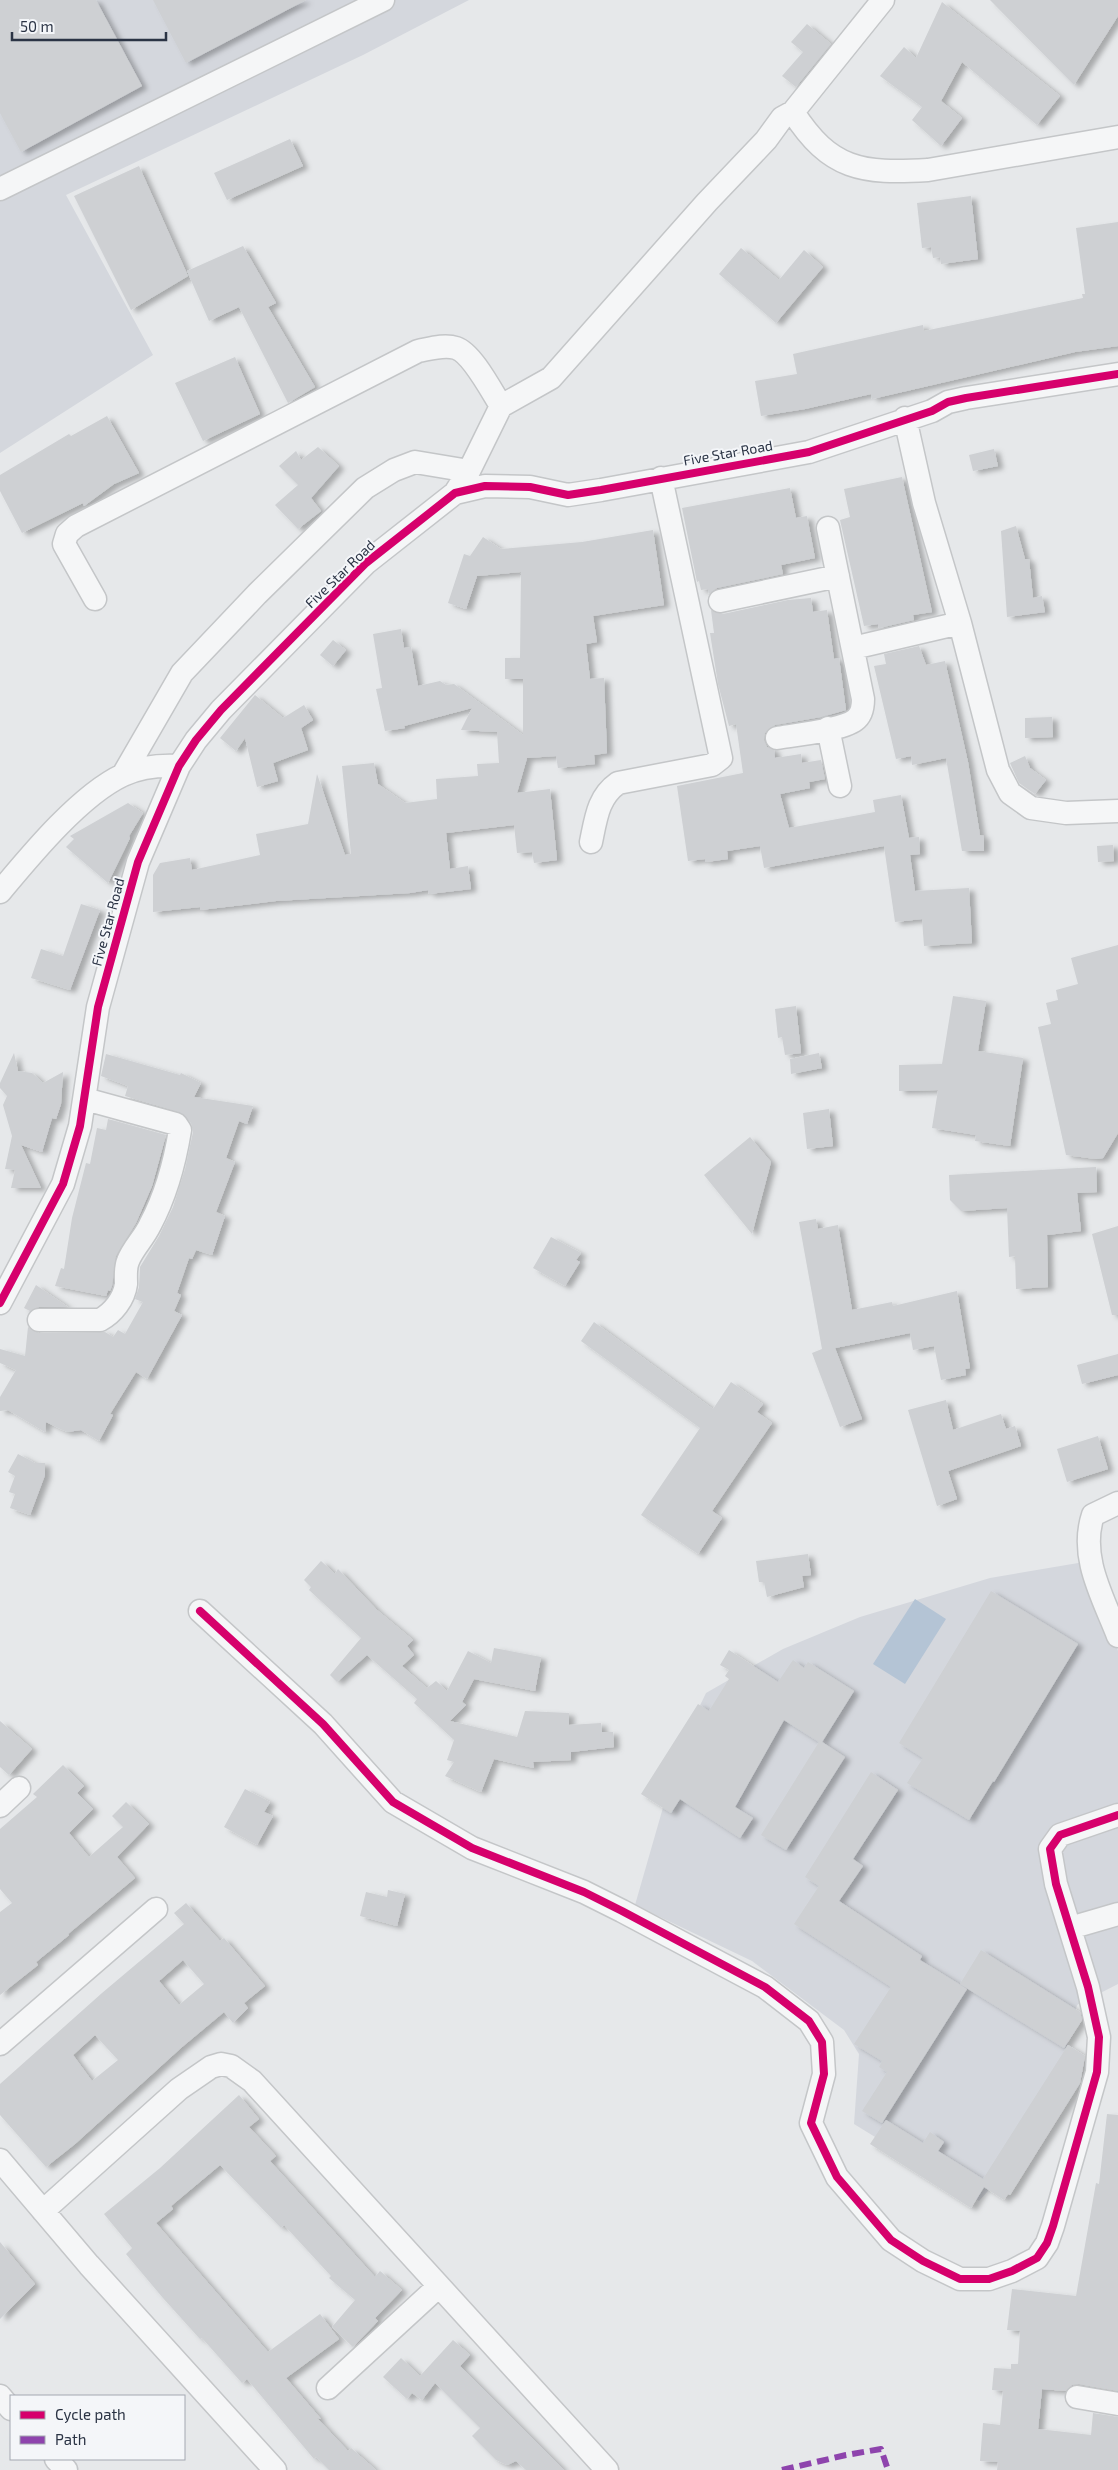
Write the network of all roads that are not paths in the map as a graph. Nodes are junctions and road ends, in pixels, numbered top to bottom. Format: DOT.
graph roads {
  1 [pos="383,0"];
  2 [pos="883,0"];
  3 [pos="793,112"];
  4 [pos="1118,137"];
  5 [pos="0,189"];
  6 [pos="1118,374"];
  7 [pos="501,406"];
  8 [pos="905,418"];
  9 [pos="469,471"];
  10 [pos="661,478"];
  11 [pos="455,493"];
  12 [pos="828,528"];
  13 [pos="838,576"];
  14 [pos="95,599"];
  15 [pos="720,601"];
  16 [pos="960,623"];
  17 [pos="853,648"];
  18 [pos="828,728"];
  19 [pos="777,738"];
  20 [pos="179,766"];
  21 [pos="123,775"];
  22 [pos="840,786"];
  23 [pos="1118,811"];
  24 [pos="591,842"];
  25 [pos="0,892"];
  26 [pos="85,1099"];
  27 [pos="0,1303"];
  28 [pos="39,1320"];
  29 [pos="1118,1503"];
  30 [pos="200,1611"];
  31 [pos="1118,1636"];
  32 [pos="19,1788"];
  33 [pos="0,1806"];
  34 [pos="1118,1815"];
  35 [pos="156,1909"];
  36 [pos="1118,1914"];
  37 [pos="1070,1928"];
  38 [pos="0,2044"];
  39 [pos="0,2160"];
  40 [pos="43,2211"];
  41 [pos="440,2286"];
  42 [pos="328,2388"];
  43 [pos="0,2396"];
  44 [pos="1077,2397"];
  45 [pos="1118,2404"];
  46 [pos="10,2408"];
  47 [pos="57,2460"];
  48 [pos="66,2470"];
  49 [pos="275,2470"];
  50 [pos="608,2470"];
  1 -- 5 [label="street"];
  2 -- 3 [label="street"];
  3 -- 4 [label="street"];
  3 -- 7 [label="street"];
  6 -- 8 [label="street, Five Star Road"];
  7 -- 9 [label="street"];
  7 -- 14 [label="street"];
  8 -- 10 [label="street, Five Star Road"];
  8 -- 16 [label="street"];
  9 -- 11 [label="street"];
  9 -- 21 [label="street"];
  10 -- 11 [label="street, Five Star Road"];
  10 -- 24 [label="street"];
  11 -- 20 [label="street, Five Star Road"];
  12 -- 13 [label="street"];
  13 -- 15 [label="street"];
  13 -- 17 [label="street"];
  16 -- 17 [label="street"];
  16 -- 23 [label="street"];
  17 -- 18 [label="street"];
  18 -- 19 [label="street"];
  18 -- 22 [label="street"];
  20 -- 21 [label="street"];
  20 -- 26 [label="street, Five Star Road"];
  21 -- 25 [label="street"];
  26 -- 27 [label="street, Five Star Road"];
  26 -- 28 [label="street"];
  29 -- 31 [label="street"];
  30 -- 37 [label="street"];
  32 -- 33 [label="street"];
  34 -- 37 [label="street"];
  35 -- 38 [label="street"];
  36 -- 37 [label="street"];
  39 -- 40 [label="street"];
  40 -- 41 [label="street"];
  40 -- 49 [label="street"];
  41 -- 42 [label="street"];
  41 -- 50 [label="street"];
  43 -- 46 [label="street"];
  44 -- 45 [label="street"];
  47 -- 48 [label="street"];
}
